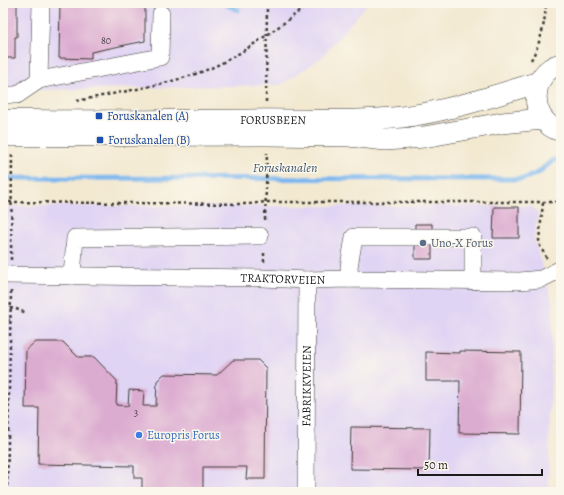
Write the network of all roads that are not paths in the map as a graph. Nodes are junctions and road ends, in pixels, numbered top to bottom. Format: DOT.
graph roads {
  1 [pos="41,3"];
  2 [pos="161,14"];
  3 [pos="560,61"];
  4 [pos="39,80"];
  5 [pos="539,82"];
  6 [pos="3,95"];
  7 [pos="540,113"];
  8 [pos="3,120"];
  9 [pos="561,131"];
  10 [pos="3,136"];
  11 [pos="260,236"];
  12 [pos="561,269"];
  13 [pos="8,275"];
  14 [pos="72,276"];
  15 [pos="350,279"];
  16 [pos="307,280"];
  17 [pos="473,281"];
  18 [pos="306,492"];
  1 -- 4 [label="street"];
  2 -- 4 [label="street"];
  3 -- 5 [label="main road"];
  4 -- 6 [label="street"];
  5 -- 7 [label="main road"];
  5 -- 8 [label="main road, FORUSBEEN"];
  7 -- 9 [label="main road"];
  7 -- 10 [label="main road, FORUSBEEN"];
  11 -- 14 [label="street"];
  12 -- 17 [label="street, TRAKTORVEIEN"];
  13 -- 14 [label="street, TRAKTORVEIEN"];
  14 -- 16 [label="street, TRAKTORVEIEN"];
  15 -- 16 [label="street, TRAKTORVEIEN"];
  15 -- 17 [label="street, TRAKTORVEIEN"];
  15 -- 17 [label="street"];
  16 -- 18 [label="street, FABRIKKVEIEN"];
}
